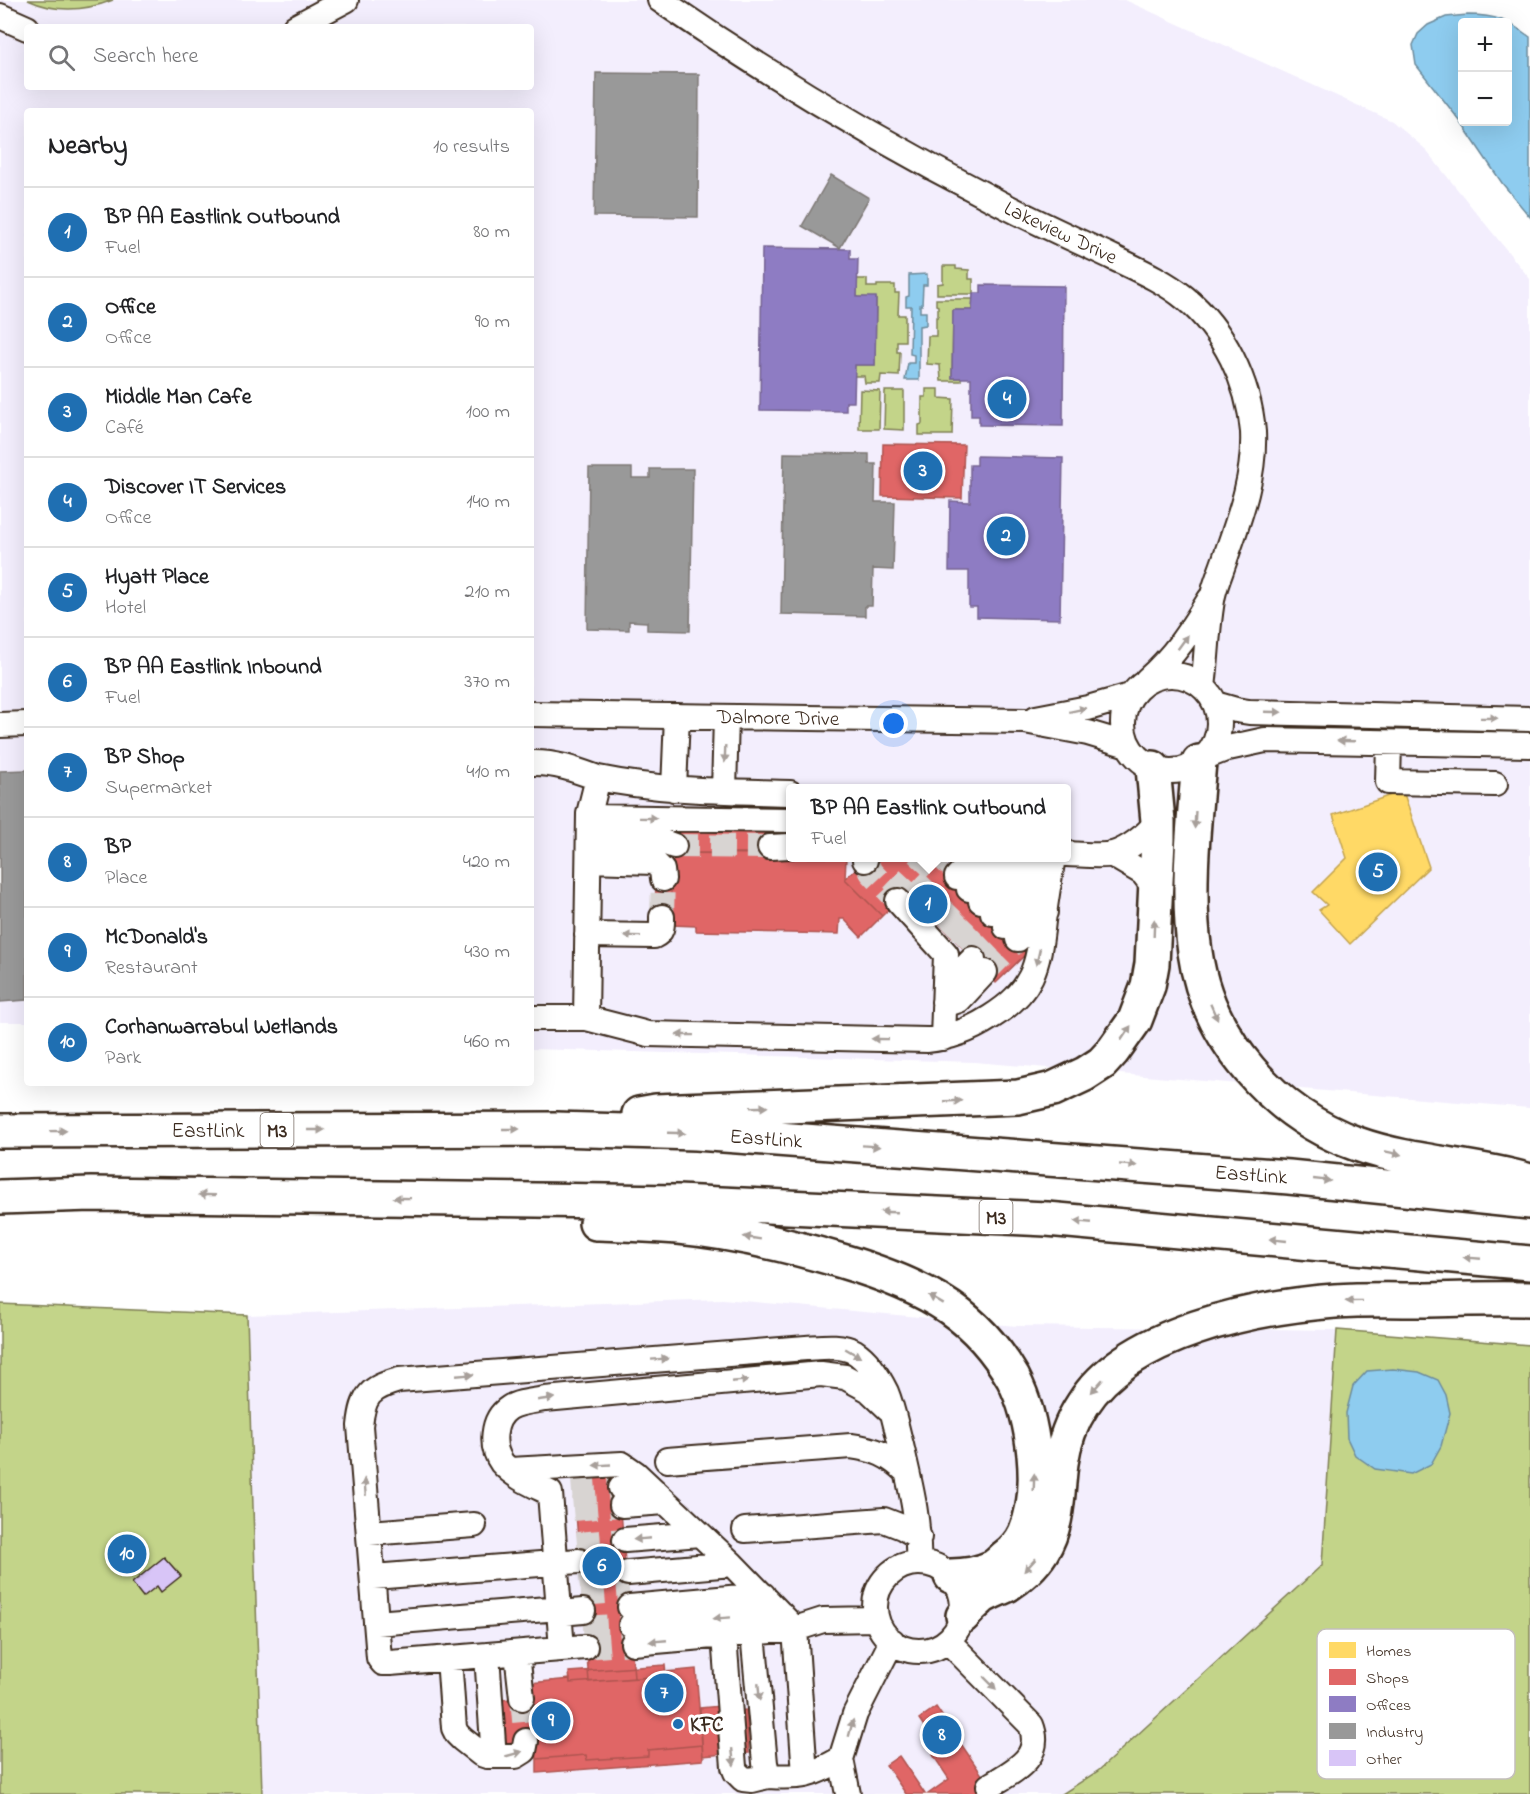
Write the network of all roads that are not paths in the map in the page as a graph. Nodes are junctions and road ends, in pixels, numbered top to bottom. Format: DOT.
graph roads {
  1 [pos="346,0"];
  2 [pos="660,0"];
  3 [pos="0,16"];
  4 [pos="301,24"];
  5 [pos="24,27"];
  6 [pos="1213,594"];
  7 [pos="1137,689"];
  8 [pos="1209,696"];
  9 [pos="534,714"];
  10 [pos="677,716"];
  11 [pos="726,717"];
  12 [pos="1456,717"];
  13 [pos="1530,719"];
  14 [pos="1025,721"];
  15 [pos="24,724"];
  16 [pos="0,725"];
  17 [pos="1389,742"];
  18 [pos="1455,744"];
  19 [pos="1128,745"];
  20 [pos="1530,746"];
  21 [pos="1202,759"];
  22 [pos="534,763"];
  23 [pos="1153,768"];
  24 [pos="598,778"];
  25 [pos="1455,783"];
  26 [pos="1495,784"];
  27 [pos="674,789"];
  28 [pos="724,791"];
  29 [pos="786,793"];
  30 [pos="786,820"];
  31 [pos="1158,821"];
  32 [pos="589,841"];
  33 [pos="674,846"];
  34 [pos="1071,854"];
  35 [pos="1111,854"];
  36 [pos="975,862"];
  37 [pos="997,862"];
  38 [pos="1018,862"];
  39 [pos="1043,862"];
  40 [pos="1051,862"];
  41 [pos="663,879"];
  42 [pos="1049,884"];
  43 [pos="1156,890"];
  44 [pos="978,896"];
  45 [pos="1045,912"];
  46 [pos="662,917"];
  47 [pos="588,935"];
  48 [pos="945,995"];
  49 [pos="534,1018"];
  50 [pos="586,1018"];
  51 [pos="943,1038"];
  52 [pos="555,1129"];
  53 [pos="0,1131"];
  54 [pos="1530,1180"];
  55 [pos="0,1197"];
  56 [pos="460,1198"];
  57 [pos="1530,1202"];
  58 [pos="1530,1263"];
  59 [pos="1530,1299"];
  60 [pos="893,1414"];
  61 [pos="667,1460"];
  62 [pos="510,1470"];
  63 [pos="907,1472"];
  64 [pos="649,1486"];
  65 [pos="666,1502"];
  66 [pos="474,1525"];
  67 [pos="745,1530"];
  68 [pos="369,1533"];
  69 [pos="919,1537"];
  70 [pos="724,1557"];
  71 [pos="918,1563"];
  72 [pos="627,1565"];
  73 [pos="567,1572"];
  74 [pos="951,1576"];
  75 [pos="373,1577"];
  76 [pos="876,1619"];
  77 [pos="788,1622"];
  78 [pos="376,1623"];
  79 [pos="956,1629"];
  80 [pos="753,1634"];
  81 [pos="724,1636"];
  82 [pos="892,1641"];
  83 [pos="518,1653"];
  84 [pos="487,1655"];
  85 [pos="444,1659"];
  86 [pos="522,1698"];
  87 [pos="526,1741"];
  88 [pos="490,1750"];
  89 [pos="841,1759"];
  90 [pos="805,1775"];
  91 [pos="768,1776"];
  92 [pos="990,1786"];
  93 [pos="849,1794"];
  1 -- 4 [label="street"];
  2 -- 6 [label="street, Lakeview Drive"];
  3 -- 5 [label="street"];
  7 -- 6 [label="street, Lakeview Drive, one-way"];
  6 -- 8 [label="street, Lakeview Drive"];
  7 -- 8 [label="street"];
  14 -- 7 [label="street, Dalmore Drive, one-way"];
  7 -- 19 [label="street"];
  8 -- 12 [label="street, one-way"];
  8 -- 21 [label="street"];
  9 -- 10 [label="street, Dalmore Drive"];
  10 -- 11 [label="street, Dalmore Drive"];
  10 -- 27 [label="street"];
  11 -- 14 [label="street, Dalmore Drive"];
  11 -- 28 [label="street, one-way"];
  12 -- 13 [label="street, one-way"];
  12 -- 18 [label="street"];
  14 -- 19 [label="street, Dalmore Drive"];
  15 -- 16 [label="street"];
  17 -- 18 [label="street"];
  17 -- 21 [label="street, one-way"];
  17 -- 25 [label="street"];
  18 -- 20 [label="street"];
  18 -- 25 [label="street"];
  19 -- 23 [label="street"];
  21 -- 23 [label="street"];
  21 -- 54 [label="highway, one-way"];
  22 -- 24 [label="street"];
  23 -- 31 [label="highway"];
  24 -- 27 [label="street"];
  24 -- 32 [label="street"];
  25 -- 26 [label="street"];
  27 -- 28 [label="street"];
  28 -- 29 [label="street"];
  32 -- 30 [label="street, one-way"];
  31 -- 35 [label="street"];
  31 -- 43 [label="highway"];
  32 -- 33 [label="street"];
  32 -- 41 [label="street"];
  32 -- 47 [label="street"];
  34 -- 35 [label="street"];
  35 -- 43 [label="street"];
  36 -- 44 [label="street"];
  37 -- 44 [label="street"];
  38 -- 44 [label="street"];
  39 -- 44 [label="street"];
  40 -- 42 [label="street"];
  42 -- 44 [label="street"];
  42 -- 45 [label="street"];
  52 -- 43 [label="highway, one-way"];
  44 -- 45 [label="street"];
  45 -- 51 [label="street, one-way"];
  46 -- 47 [label="street, one-way"];
  47 -- 50 [label="street"];
  48 -- 48 [label="street"];
  48 -- 51 [label="street"];
  49 -- 50 [label="street"];
  51 -- 50 [label="street, one-way"];
  53 -- 52 [label="highway, EastLink / M3, one-way"];
  52 -- 57 [label="highway, EastLink / M3, one-way"];
  56 -- 55 [label="highway, M3, one-way"];
  58 -- 56 [label="highway, M3, one-way"];
  74 -- 56 [label="highway, one-way"];
  59 -- 79 [label="highway, one-way"];
  62 -- 60 [label="street, one-way"];
  60 -- 63 [label="street"];
  68 -- 60 [label="street, one-way"];
  61 -- 63 [label="street"];
  64 -- 62 [label="street, one-way"];
  62 -- 73 [label="street"];
  63 -- 69 [label="street"];
  64 -- 65 [label="street"];
  64 -- 72 [label="street"];
  65 -- 70 [label="street"];
  65 -- 72 [label="street"];
  66 -- 68 [label="street"];
  67 -- 69 [label="street"];
  68 -- 75 [label="street"];
  69 -- 71 [label="street"];
  70 -- 72 [label="street"];
  70 -- 72 [label="street"];
  70 -- 72 [label="street, one-way"];
  70 -- 77 [label="street"];
  71 -- 74 [label="street"];
  71 -- 76 [label="street"];
  77 -- 72 [label="street, one-way"];
  81 -- 72 [label="street, one-way"];
  73 -- 75 [label="street"];
  73 -- 78 [label="street"];
  73 -- 83 [label="street"];
  74 -- 79 [label="street"];
  75 -- 78 [label="street"];
  76 -- 77 [label="street"];
  76 -- 82 [label="street"];
  77 -- 80 [label="street"];
  77 -- 90 [label="street"];
  78 -- 85 [label="street"];
  79 -- 82 [label="street"];
  79 -- 92 [label="street, one-way"];
  80 -- 81 [label="street"];
  80 -- 91 [label="street, one-way"];
  81 -- 91 [label="street, one-way"];
  89 -- 82 [label="street, one-way"];
  83 -- 84 [label="street"];
  83 -- 86 [label="street"];
  84 -- 85 [label="street"];
  84 -- 88 [label="street"];
  85 -- 88 [label="street"];
  88 -- 87 [label="street, one-way"];
  89 -- 90 [label="street"];
  89 -- 93 [label="street"];
  90 -- 91 [label="street"];
}
